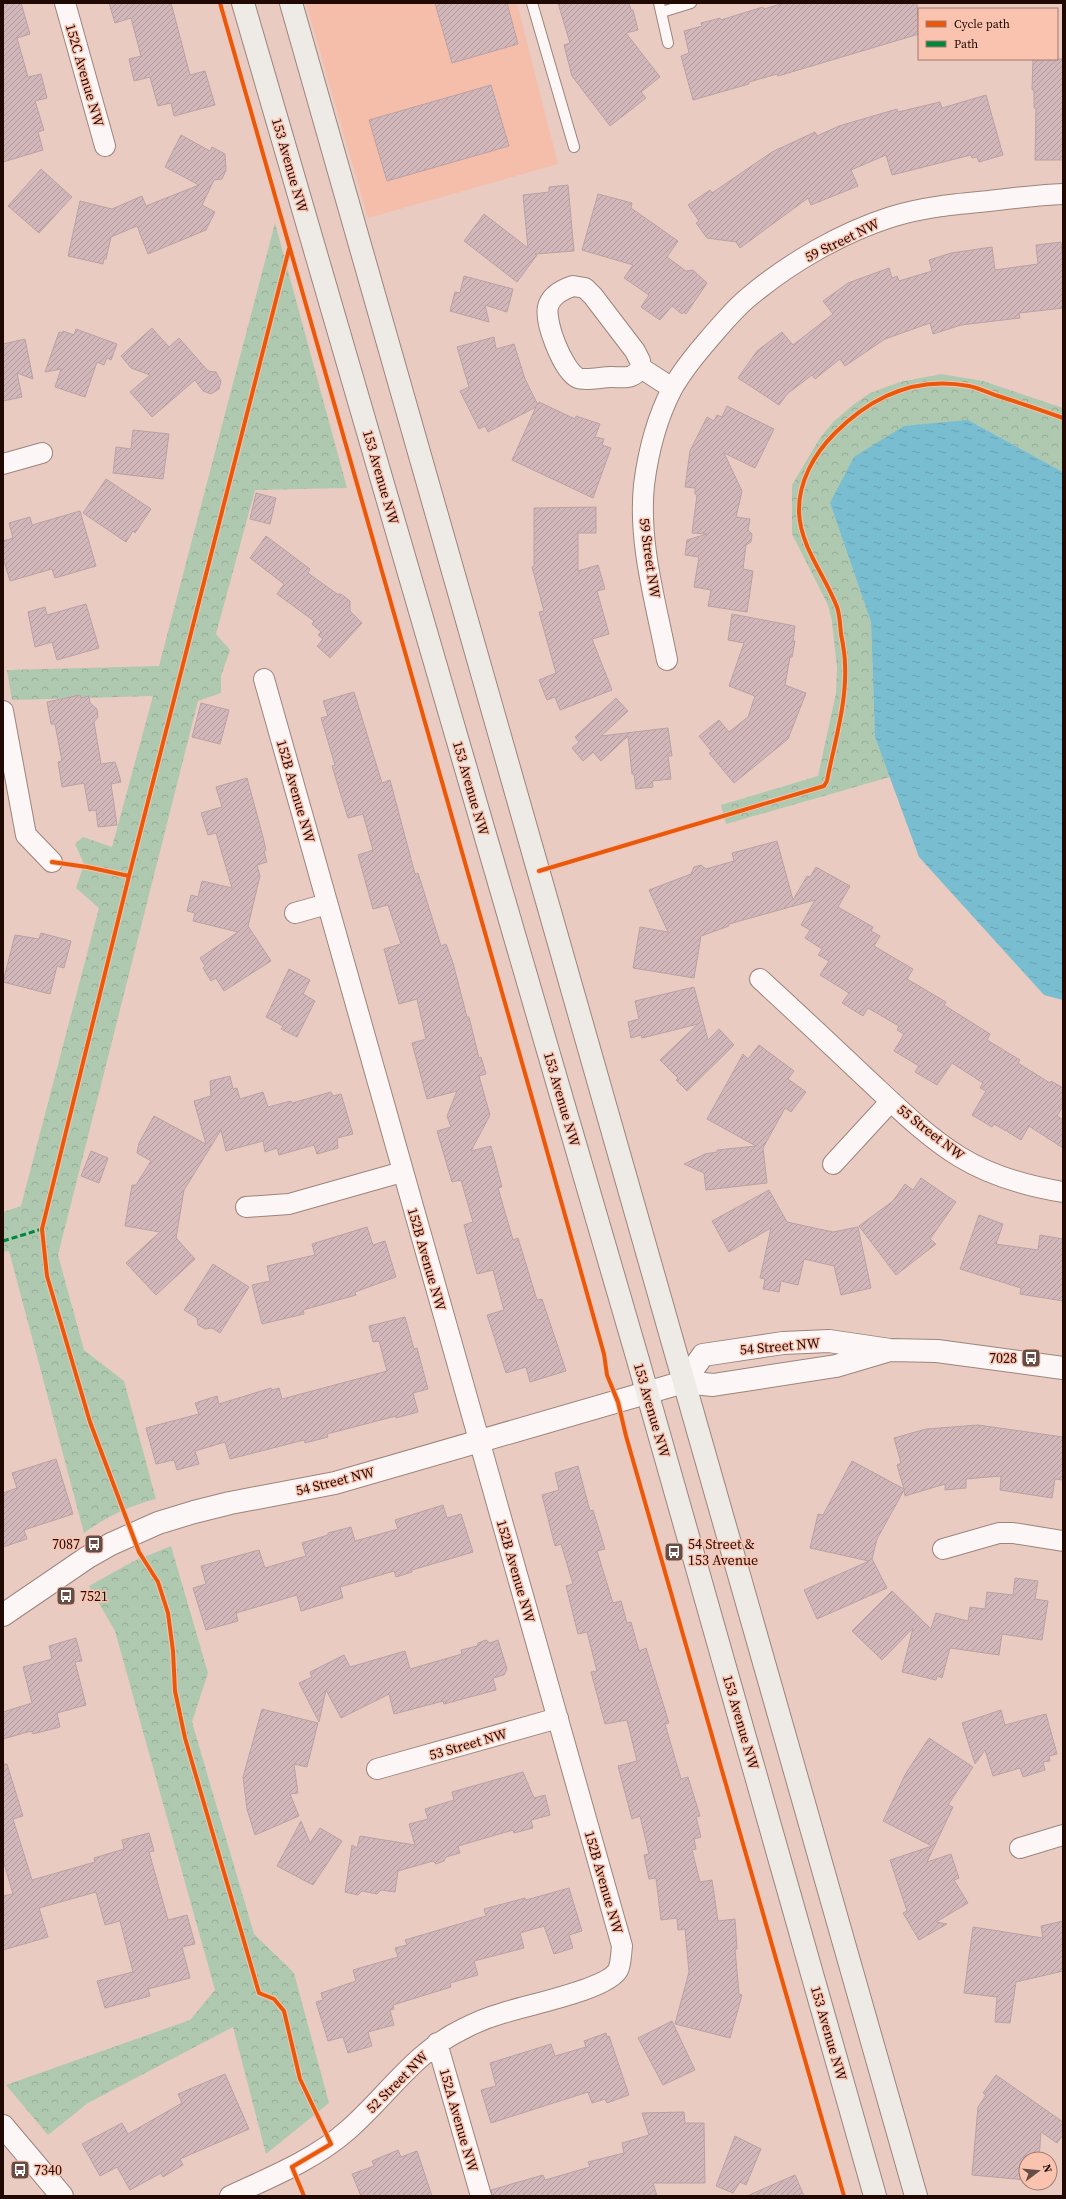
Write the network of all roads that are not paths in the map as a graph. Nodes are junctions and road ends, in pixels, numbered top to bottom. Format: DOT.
graph roads {
  1 [pos="65,3"];
  2 [pos="243,3"];
  3 [pos="291,3"];
  4 [pos="532,3"];
  5 [pos="691,3"];
  6 [pos="660,8"];
  7 [pos="668,43"];
  8 [pos="105,146"];
  9 [pos="574,148"];
  10 [pos="1063,194"];
  11 [pos="641,368"];
  12 [pos="672,388"];
  13 [pos="42,453"];
  14 [pos="3,464"];
  15 [pos="667,660"];
  16 [pos="264,679"];
  17 [pos="3,711"];
  18 [pos="52,862"];
  19 [pos="327,904"];
  20 [pos="295,913"];
  21 [pos="760,979"];
  22 [pos="891,1101"];
  23 [pos="833,1164"];
  24 [pos="402,1172"];
  25 [pos="1063,1192"];
  26 [pos="246,1207"];
  27 [pos="890,1350"];
  28 [pos="1063,1368"];
  29 [pos="684,1382"];
  30 [pos="647,1393"];
  31 [pos="479,1442"];
  32 [pos="1063,1541"];
  33 [pos="943,1549"];
  34 [pos="3,1615"];
  35 [pos="558,1718"];
  36 [pos="377,1769"];
  37 [pos="1063,1835"];
  38 [pos="1020,1848"];
  39 [pos="618,1970"];
  40 [pos="437,2043"];
  41 [pos="3,2126"];
  42 [pos="62,2196"];
  43 [pos="230,2196"];
  44 [pos="481,2196"];
  45 [pos="875,2196"];
  46 [pos="916,2196"];
  1 -- 8 [label="street, 152C Avenue NW"];
  2 -- 30 [label="main road, 153 Avenue NW"];
  3 -- 29 [label="main road"];
  4 -- 9 [label="lane"];
  5 -- 6 [label="lane"];
  6 -- 7 [label="lane"];
  10 -- 12 [label="street, 59 Street NW"];
  11 -- 11 [label="street"];
  11 -- 12 [label="street"];
  12 -- 15 [label="street, 59 Street NW"];
  13 -- 14 [label="street"];
  16 -- 19 [label="street, 152B Avenue NW"];
  17 -- 18 [label="street"];
  19 -- 20 [label="street"];
  19 -- 24 [label="street, 152B Avenue NW"];
  21 -- 22 [label="street, 55 Street NW"];
  22 -- 23 [label="street, 55 Street NW"];
  22 -- 25 [label="street, 55 Street NW"];
  24 -- 26 [label="street"];
  24 -- 31 [label="street, 152B Avenue NW"];
  27 -- 28 [label="street, 54 Street NW"];
  27 -- 29 [label="street, 54 Street NW"];
  27 -- 29 [label="street, 54 Street NW"];
  29 -- 30 [label="street, 54 Street NW"];
  29 -- 46 [label="main road"];
  30 -- 31 [label="street, 54 Street NW"];
  30 -- 45 [label="main road, 153 Avenue NW"];
  31 -- 34 [label="street, 54 Street NW"];
  31 -- 35 [label="street, 152B Avenue NW"];
  32 -- 33 [label="street"];
  35 -- 36 [label="street, 53 Street NW"];
  35 -- 39 [label="street, 152B Avenue NW"];
  37 -- 38 [label="street"];
  39 -- 40 [label="street, 52 Street NW"];
  40 -- 43 [label="street, 52 Street NW"];
  40 -- 44 [label="street, 152A Avenue NW"];
  41 -- 42 [label="street"];
}
